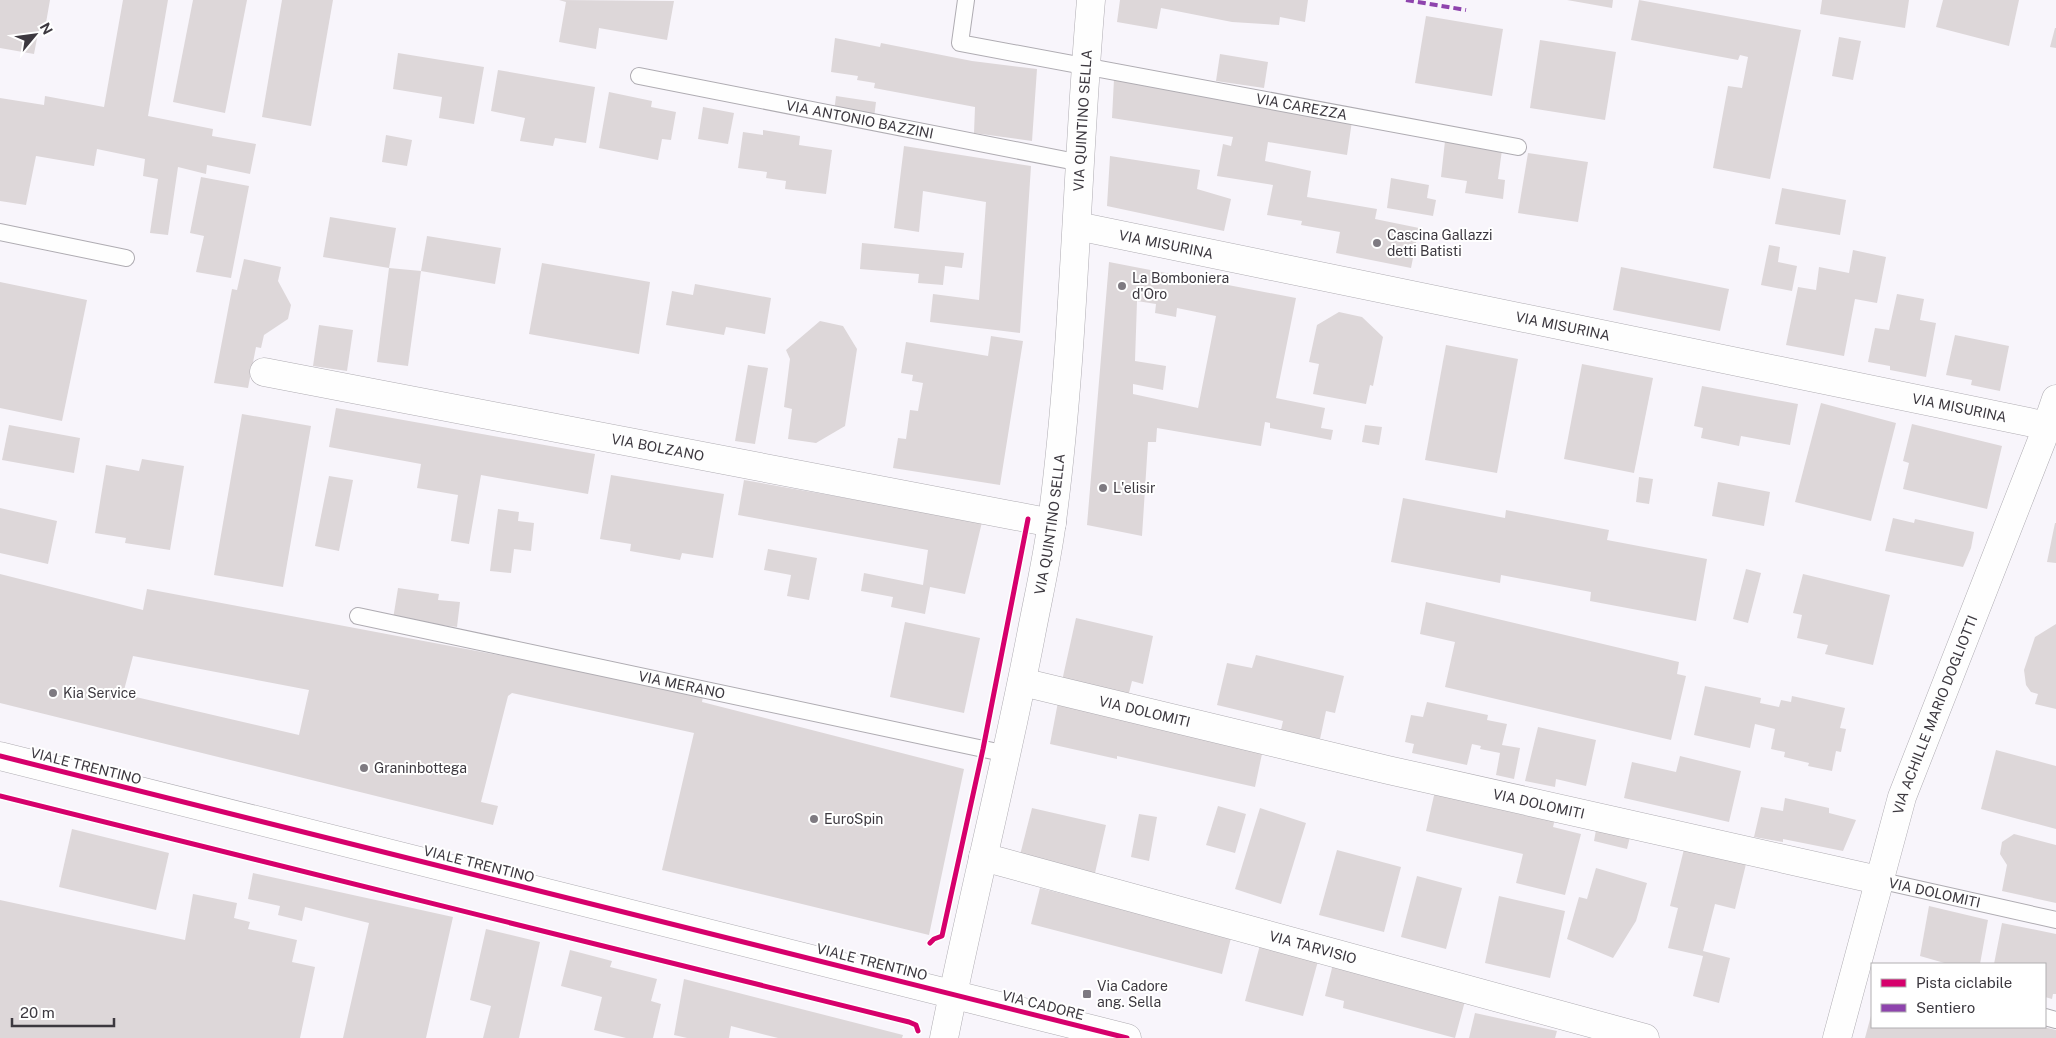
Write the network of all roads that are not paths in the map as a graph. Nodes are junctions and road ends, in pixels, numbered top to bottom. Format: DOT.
graph roads {
  1 [pos="966,0"];
  2 [pos="1091,0"];
  3 [pos="1085,65"];
  4 [pos="638,76"];
  5 [pos="1518,147"];
  6 [pos="1081,162"];
  7 [pos="1077,226"];
  8 [pos="0,232"];
  9 [pos="126,258"];
  10 [pos="264,372"];
  11 [pos="2056,399"];
  12 [pos="2048,426"];
  13 [pos="1052,523"];
  14 [pos="358,616"];
  15 [pos="1022,682"];
  16 [pos="1007,754"];
  17 [pos="0,756"];
  18 [pos="983,857"];
  19 [pos="1878,880"];
  20 [pos="2056,920"];
  21 [pos="952,994"];
  22 [pos="944,1038"];
  23 [pos="1127,1038"];
  24 [pos="1645,1038"];
  25 [pos="1837,1038"];
  1 -- 3 [label="lane, VIA CAREZZA"];
  2 -- 3 [label="street, VIA QUINTINO SELLA"];
  3 -- 5 [label="lane, VIA CAREZZA"];
  3 -- 6 [label="street, VIA QUINTINO SELLA"];
  4 -- 6 [label="lane, VIA ANTONIO BAZZINI"];
  6 -- 7 [label="street, VIA QUINTINO SELLA"];
  7 -- 12 [label="street, VIA MISURINA"];
  7 -- 13 [label="street, VIA QUINTINO SELLA"];
  8 -- 9 [label="lane"];
  10 -- 13 [label="street, VIA BOLZANO"];
  11 -- 12 [label="street, VIA ACHILLE MARIO DOGLIOTTI"];
  12 -- 19 [label="street, VIA ACHILLE MARIO DOGLIOTTI"];
  13 -- 15 [label="street, VIA QUINTINO SELLA"];
  14 -- 16 [label="lane, VIA MERANO"];
  15 -- 16 [label="street, VIA QUINTINO SELLA"];
  15 -- 19 [label="street, VIA DOLOMITI"];
  16 -- 18 [label="street, VIA QUINTINO SELLA"];
  17 -- 21 [label="street, VIALE TRENTINO"];
  18 -- 21 [label="street, VIA QUINTINO SELLA"];
  18 -- 24 [label="street, VIA TARVISIO"];
  19 -- 20 [label="lane, VIA DOLOMITI"];
  19 -- 25 [label="street, VIA ACHILLE MARIO DOGLIOTTI"];
  21 -- 22 [label="street, VIA QUINTINO SELLA"];
  21 -- 23 [label="street, VIA CADORE"];
}
